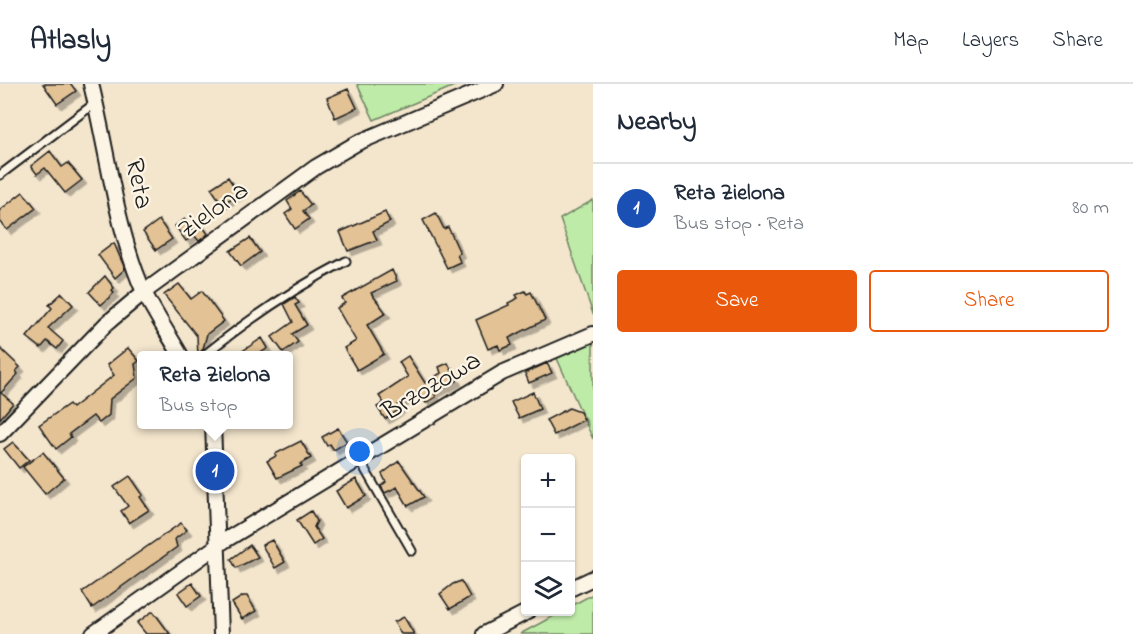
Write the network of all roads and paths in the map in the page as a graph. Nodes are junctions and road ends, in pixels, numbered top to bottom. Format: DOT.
graph roads {
  1 [pos="91,84"];
  2 [pos="496,84"];
  3 [pos="95,103"];
  4 [pos="0,175"];
  5 [pos="345,261"];
  6 [pos="144,292"];
  7 [pos="593,334"];
  8 [pos="178,351"];
  9 [pos="209,351"];
  10 [pos="213,429"];
  11 [pos="0,434"];
  12 [pos="359,459"];
  13 [pos="219,544"];
  14 [pos="412,551"];
  15 [pos="593,578"];
  16 [pos="575,587"];
  17 [pos="521,615"];
  18 [pos="93,634"];
  19 [pos="221,634"];
  20 [pos="484,634"];
  1 -- 3 [label="street, Reta"];
  2 -- 6 [label="street, Zielona"];
  3 -- 4 [label="lane"];
  3 -- 6 [label="street, Reta"];
  5 -- 9 [label="lane"];
  6 -- 8 [label="street, Reta"];
  6 -- 11 [label="street, Zielona"];
  7 -- 12 [label="street, Brzozowa"];
  10 -- 13 [label="street"];
  12 -- 13 [label="street, Brzozowa"];
  12 -- 14 [label="lane"];
  13 -- 18 [label="street, Brzozowa"];
  13 -- 19 [label="street"];
  15 -- 16 [label="street"];
  17 -- 20 [label="street"];
}
